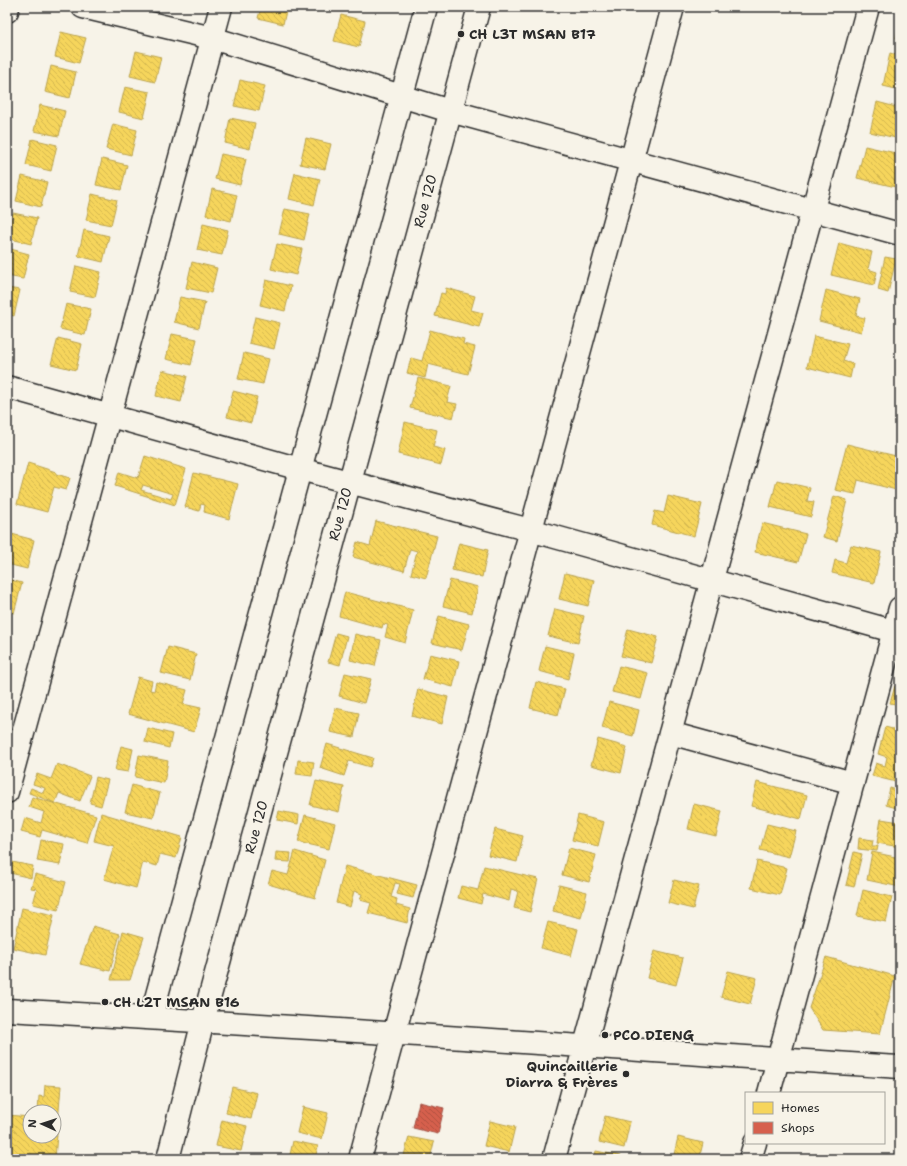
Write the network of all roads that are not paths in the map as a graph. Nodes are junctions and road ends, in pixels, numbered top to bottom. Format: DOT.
graph roads {
  1 [pos="8,7"];
  2 [pos="83,7"];
  3 [pos="221,7"];
  4 [pos="426,7"];
  5 [pos="479,7"];
  6 [pos="673,7"];
  7 [pos="868,7"];
  8 [pos="7,11"];
  9 [pos="212,38"];
  10 [pos="402,95"];
  11 [pos="450,111"];
  12 [pos="631,160"];
  13 [pos="812,210"];
  14 [pos="900,234"];
  15 [pos="7,387"];
  16 [pos="109,415"];
  17 [pos="300,469"];
  18 [pos="349,482"];
  19 [pos="530,530"];
  20 [pos="711,581"];
  21 [pos="900,608"];
  22 [pos="897,632"];
  23 [pos="670,732"];
  24 [pos="853,783"];
  25 [pos="7,792"];
  26 [pos="7,1010"];
  27 [pos="151,1017"];
  28 [pos="204,1021"];
  29 [pos="394,1033"];
  30 [pos="585,1046"];
  31 [pos="778,1060"];
  32 [pos="900,1067"];
  33 [pos="769,1092"];
  34 [pos="168,1159"];
  35 [pos="360,1159"];
  36 [pos="554,1159"];
  1 -- 8 [label="street"];
  2 -- 9 [label="street"];
  3 -- 9 [label="street"];
  4 -- 10 [label="street"];
  5 -- 11 [label="street, Rue 120"];
  6 -- 12 [label="street"];
  7 -- 13 [label="street"];
  9 -- 10 [label="street"];
  9 -- 16 [label="street"];
  10 -- 11 [label="street"];
  10 -- 17 [label="street"];
  11 -- 12 [label="street"];
  11 -- 18 [label="street, Rue 120"];
  12 -- 13 [label="street"];
  12 -- 19 [label="street"];
  13 -- 14 [label="street"];
  13 -- 20 [label="street"];
  15 -- 16 [label="street"];
  16 -- 17 [label="street"];
  16 -- 25 [label="street"];
  17 -- 18 [label="street"];
  17 -- 27 [label="street"];
  18 -- 19 [label="street"];
  18 -- 28 [label="street, Rue 120"];
  19 -- 20 [label="street"];
  19 -- 29 [label="street"];
  20 -- 22 [label="street"];
  20 -- 23 [label="street"];
  21 -- 22 [label="street"];
  22 -- 24 [label="street"];
  23 -- 24 [label="street"];
  23 -- 30 [label="street"];
  24 -- 31 [label="street"];
  26 -- 27 [label="street"];
  27 -- 28 [label="street"];
  28 -- 29 [label="street"];
  28 -- 34 [label="street, Rue 120"];
  29 -- 30 [label="street"];
  29 -- 35 [label="street"];
  30 -- 31 [label="street"];
  30 -- 36 [label="street"];
  31 -- 32 [label="street"];
  31 -- 33 [label="street"];
}
